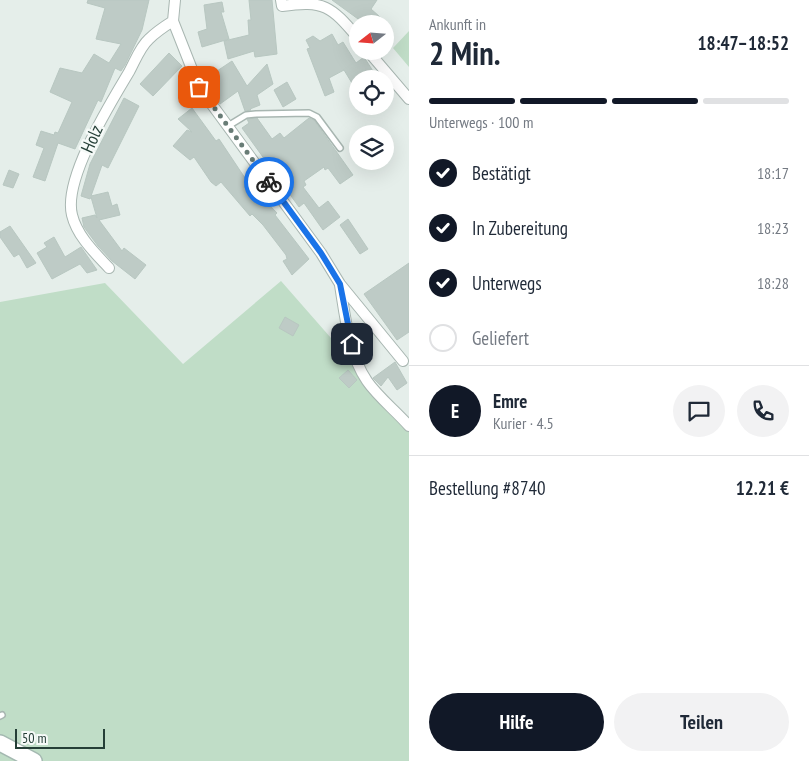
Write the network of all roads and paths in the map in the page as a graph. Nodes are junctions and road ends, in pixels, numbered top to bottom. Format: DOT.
graph roads {
  1 [pos="175,0"];
  2 [pos="281,0"];
  3 [pos="173,20"];
  4 [pos="349,28"];
  5 [pos="376,60"];
  6 [pos="409,99"];
  7 [pos="228,126"];
  8 [pos="340,148"];
  9 [pos="109,268"];
  10 [pos="340,284"];
  11 [pos="402,361"];
  12 [pos="409,426"];
  13 [pos="0,743"];
  14 [pos="34,761"];
  1 -- 3 [label="street"];
  2 -- 4 [label="street"];
  3 -- 7 [label="street"];
  3 -- 9 [label="street, Holz"];
  5 -- 6 [label="street"];
  7 -- 8 [label="lane"];
  7 -- 10 [label="street"];
  10 -- 11 [label="street"];
  10 -- 12 [label="street"];
  13 -- 14 [label="main road"];
}
